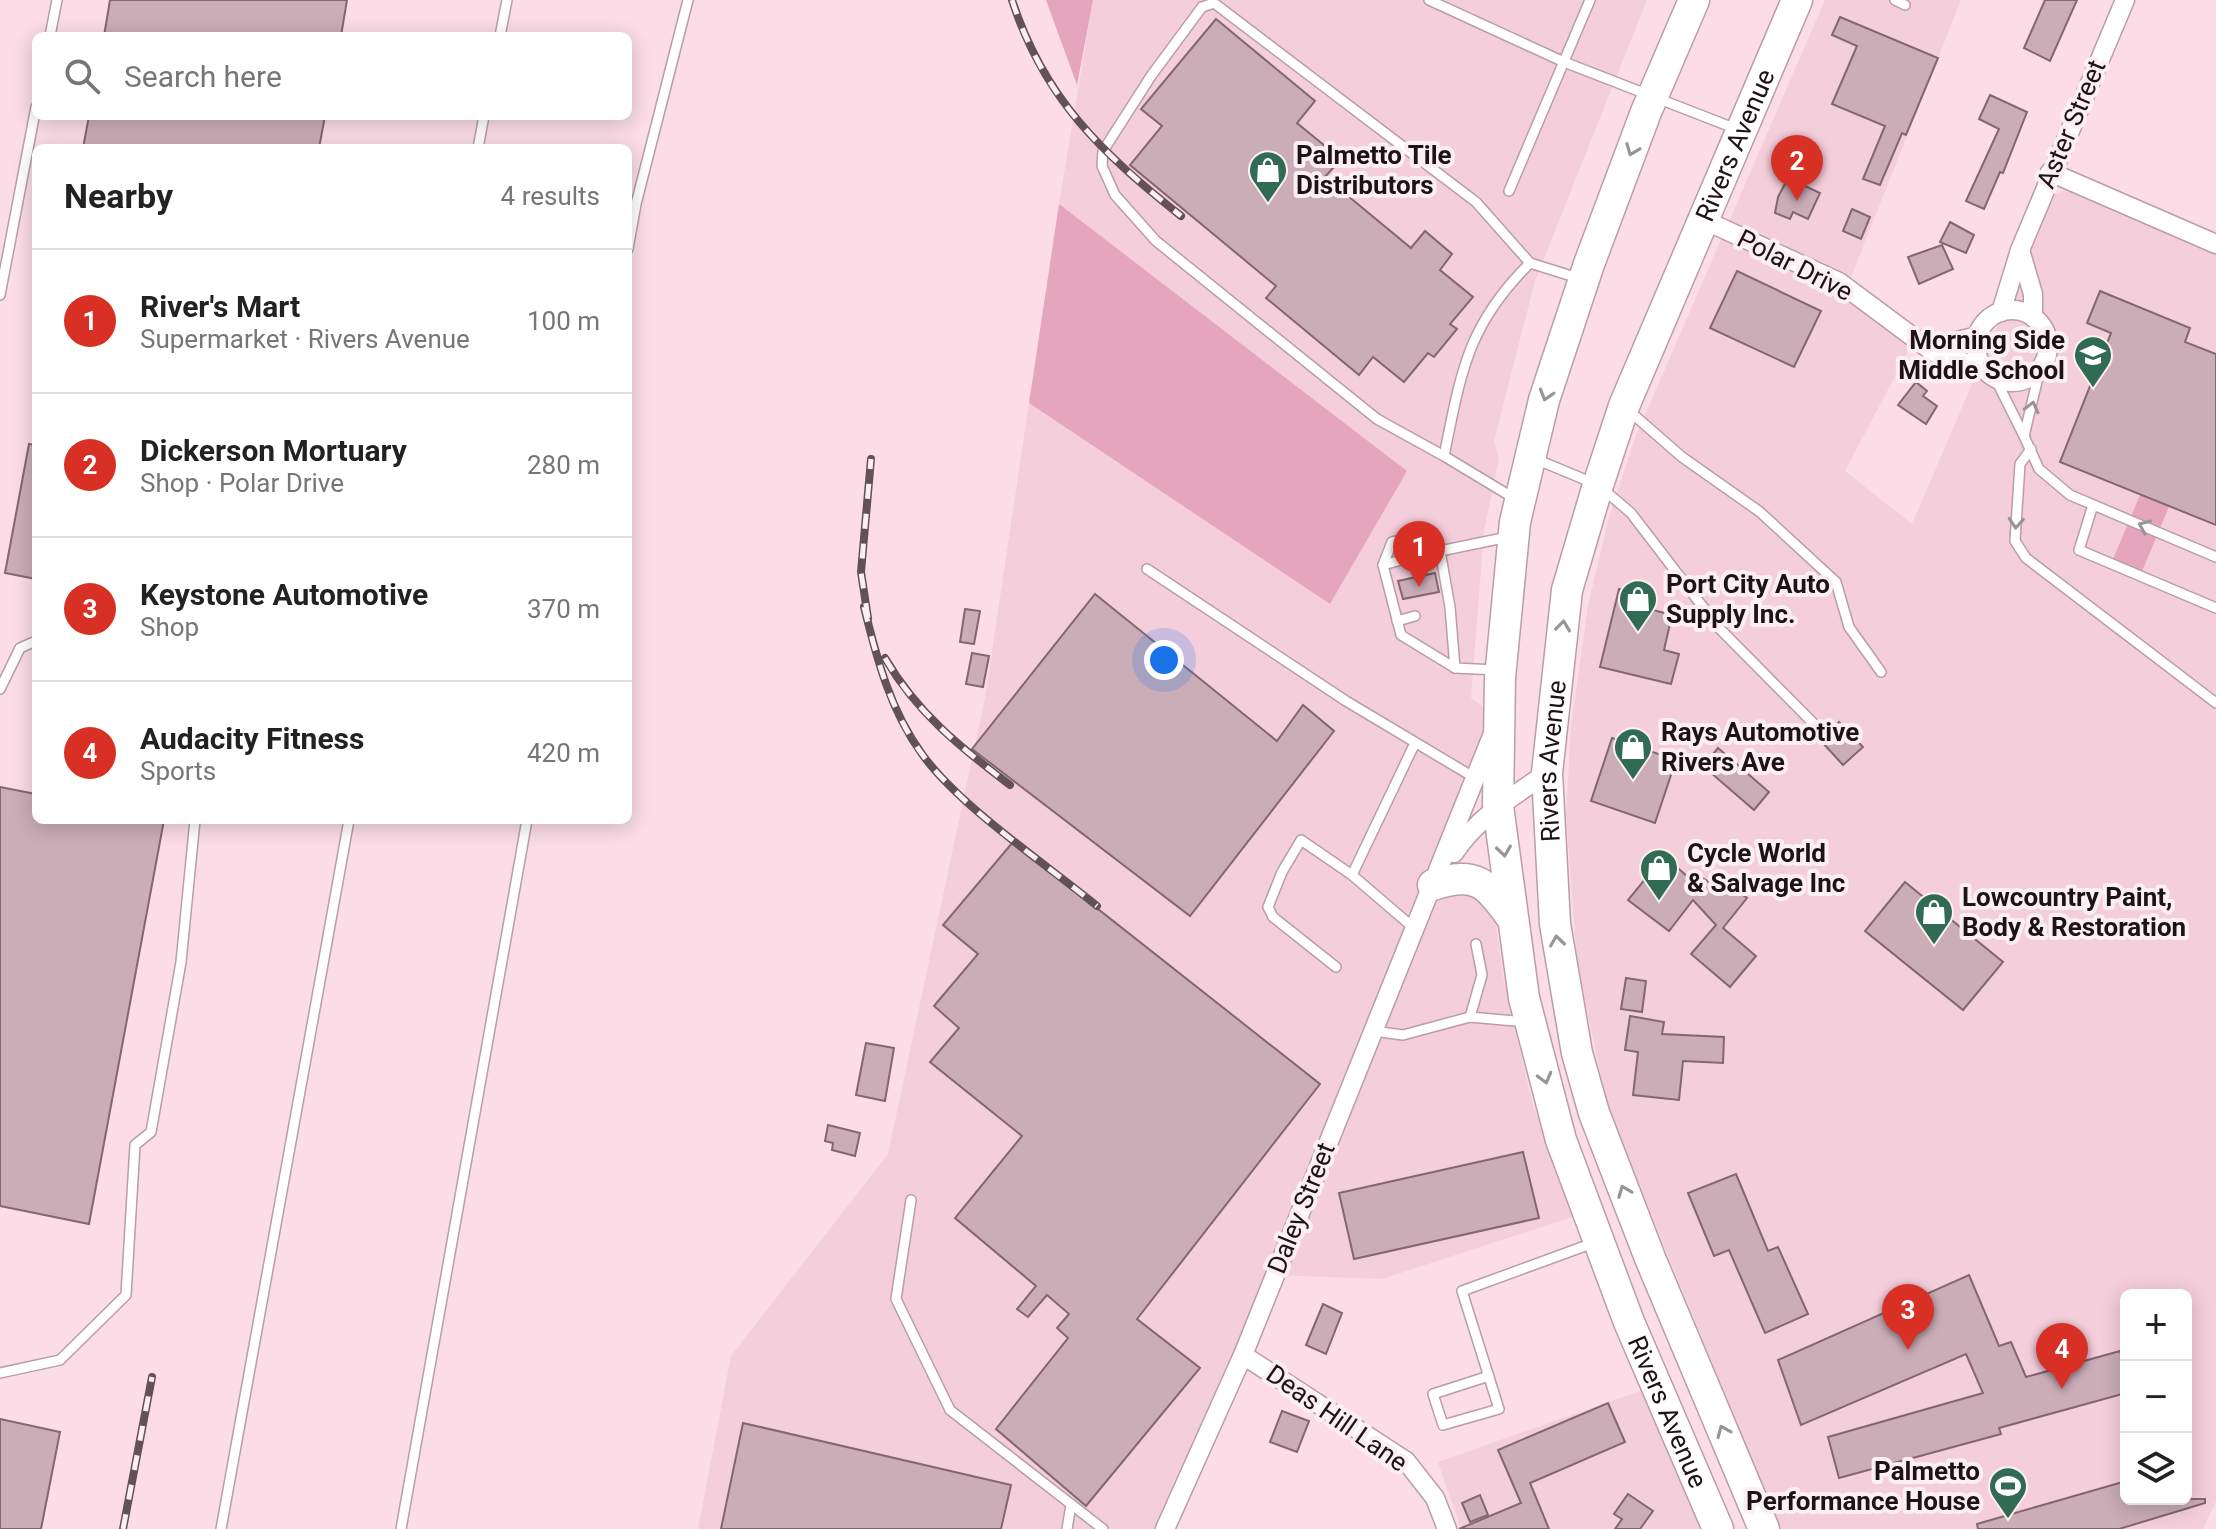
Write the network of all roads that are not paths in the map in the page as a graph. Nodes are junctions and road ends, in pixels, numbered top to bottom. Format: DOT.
graph roads {
  1 [pos="57,0"];
  2 [pos="507,0"];
  3 [pos="688,0"];
  4 [pos="1429,0"];
  5 [pos="1590,0"];
  6 [pos="1694,0"];
  7 [pos="1797,0"];
  8 [pos="2125,0"];
  9 [pos="51,32"];
  10 [pos="501,32"];
  11 [pos="1564,62"];
  12 [pos="1653,95"];
  13 [pos="34,120"];
  14 [pos="483,120"];
  15 [pos="1742,131"];
  16 [pos="479,144"];
  17 [pos="2050,172"];
  18 [pos="1509,191"];
  19 [pos="1704,220"];
  20 [pos="632,226"];
  21 [pos="2216,244"];
  22 [pos="2020,250"];
  23 [pos="1530,263"];
  24 [pos="1584,280"];
  25 [pos="0,295"];
  26 [pos="2001,312"];
  27 [pos="2033,317"];
  28 [pos="1978,336"];
  29 [pos="1921,343"];
  30 [pos="2040,369"];
  31 [pos="1990,374"];
  32 [pos="1624,406"];
  33 [pos="2024,436"];
  34 [pos="2031,449"];
  35 [pos="1444,456"];
  36 [pos="1530,457"];
  37 [pos="1598,485"];
  38 [pos="1520,501"];
  39 [pos="2093,505"];
  40 [pos="1515,536"];
  41 [pos="1440,551"];
  42 [pos="1429,554"];
  43 [pos="2216,557"];
  44 [pos="1401,560"];
  45 [pos="1383,565"];
  46 [pos="1147,569"];
  47 [pos="2216,608"];
  48 [pos="1415,616"];
  49 [pos="1397,621"];
  50 [pos="32,643"];
  51 [pos="1455,668"];
  52 [pos="1500,671"];
  53 [pos="1881,672"];
  54 [pos="0,689"];
  55 [pos="2216,703"];
  56 [pos="1499,717"];
  57 [pos="1820,730"];
  58 [pos="1415,743"];
  59 [pos="1547,773"];
  60 [pos="1475,778"];
  61 [pos="1498,806"];
  62 [pos="195,824"];
  63 [pos="348,824"];
  64 [pos="526,824"];
  65 [pos="1352,875"];
  66 [pos="1433,885"];
  67 [pos="1513,919"];
  68 [pos="1415,929"];
  69 [pos="1476,944"];
  70 [pos="1336,967"];
  71 [pos="1470,1017"];
  72 [pos="1530,1022"];
  73 [pos="1373,1031"];
  74 [pos="911,1200"];
  75 [pos="1599,1241"];
  76 [pos="1243,1355"];
  77 [pos="0,1373"];
  78 [pos="1489,1376"];
  79 [pos="1071,1505"];
  80 [pos="221,1529"];
  81 [pos="401,1529"];
  82 [pos="1067,1529"];
  83 [pos="1103,1529"];
  84 [pos="1165,1529"];
  85 [pos="1447,1529"];
  86 [pos="1718,1529"];
  87 [pos="1764,1529"];
  1 -- 9 [label="lane"];
  2 -- 10 [label="lane"];
  3 -- 20 [label="lane"];
  4 -- 11 [label="lane"];
  5 -- 11 [label="lane"];
  6 -- 12 [label="main road, Rivers Avenue"];
  7 -- 15 [label="main road, Rivers Avenue"];
  8 -- 17 [label="street, Aster Street"];
  11 -- 12 [label="lane"];
  11 -- 18 [label="lane"];
  12 -- 15 [label="lane"];
  12 -- 24 [label="main road, Rivers Avenue, one-way"];
  13 -- 25 [label="lane"];
  14 -- 16 [label="lane"];
  15 -- 19 [label="main road, Rivers Avenue"];
  17 -- 21 [label="street"];
  17 -- 22 [label="street, Aster Street"];
  19 -- 29 [label="street, Polar Drive"];
  19 -- 32 [label="main road, Rivers Avenue"];
  22 -- 26 [label="street, Aster Street"];
  22 -- 27 [label="street"];
  23 -- 24 [label="lane"];
  23 -- 35 [label="lane"];
  23 -- 35 [label="lane"];
  24 -- 36 [label="main road, Rivers Avenue, one-way"];
  26 -- 27 [label="street"];
  26 -- 28 [label="street"];
  27 -- 30 [label="street"];
  28 -- 29 [label="street"];
  28 -- 31 [label="street"];
  29 -- 31 [label="street, Polar Drive"];
  30 -- 31 [label="street"];
  33 -- 30 [label="lane, one-way"];
  31 -- 33 [label="lane"];
  32 -- 37 [label="main road, Rivers Avenue"];
  32 -- 53 [label="lane"];
  33 -- 34 [label="lane"];
  34 -- 39 [label="lane"];
  34 -- 55 [label="lane, one-way"];
  35 -- 38 [label="lane"];
  36 -- 37 [label="lane"];
  36 -- 38 [label="main road, Rivers Avenue"];
  37 -- 57 [label="lane"];
  59 -- 37 [label="main road, Rivers Avenue, one-way"];
  38 -- 40 [label="main road, Rivers Avenue"];
  43 -- 39 [label="lane, one-way"];
  39 -- 47 [label="lane"];
  40 -- 41 [label="lane"];
  40 -- 52 [label="main road, Rivers Avenue"];
  41 -- 42 [label="lane"];
  41 -- 45 [label="lane"];
  41 -- 51 [label="lane"];
  44 -- 45 [label="lane"];
  45 -- 49 [label="lane"];
  46 -- 58 [label="lane"];
  48 -- 49 [label="lane"];
  49 -- 51 [label="lane"];
  50 -- 54 [label="lane"];
  51 -- 52 [label="lane"];
  52 -- 56 [label="main road, Rivers Avenue"];
  56 -- 60 [label="street, Daley Street"];
  56 -- 61 [label="main road, Rivers Avenue"];
  58 -- 60 [label="lane"];
  58 -- 65 [label="lane"];
  59 -- 61 [label="street, Daley Street"];
  87 -- 59 [label="main road, Rivers Avenue, one-way"];
  60 -- 66 [label="street, Daley Street"];
  61 -- 66 [label="street, Daley Street"];
  61 -- 67 [label="main road, Rivers Avenue, one-way"];
  62 -- 77 [label="lane"];
  63 -- 80 [label="lane"];
  64 -- 81 [label="lane"];
  65 -- 68 [label="lane"];
  65 -- 70 [label="lane"];
  66 -- 67 [label="main road"];
  66 -- 68 [label="street, Daley Street"];
  67 -- 72 [label="main road, Rivers Avenue"];
  68 -- 73 [label="street, Daley Street"];
  69 -- 71 [label="lane"];
  71 -- 72 [label="lane"];
  71 -- 73 [label="lane"];
  72 -- 75 [label="main road, Rivers Avenue, one-way"];
  73 -- 76 [label="street, Daley Street"];
  74 -- 79 [label="lane"];
  75 -- 78 [label="lane"];
  75 -- 86 [label="main road, Rivers Avenue"];
  76 -- 84 [label="street, Daley Street"];
  76 -- 85 [label="street, Deas Hill Lane"];
  78 -- 78 [label="lane"];
  79 -- 82 [label="lane"];
  79 -- 83 [label="lane"];
}
